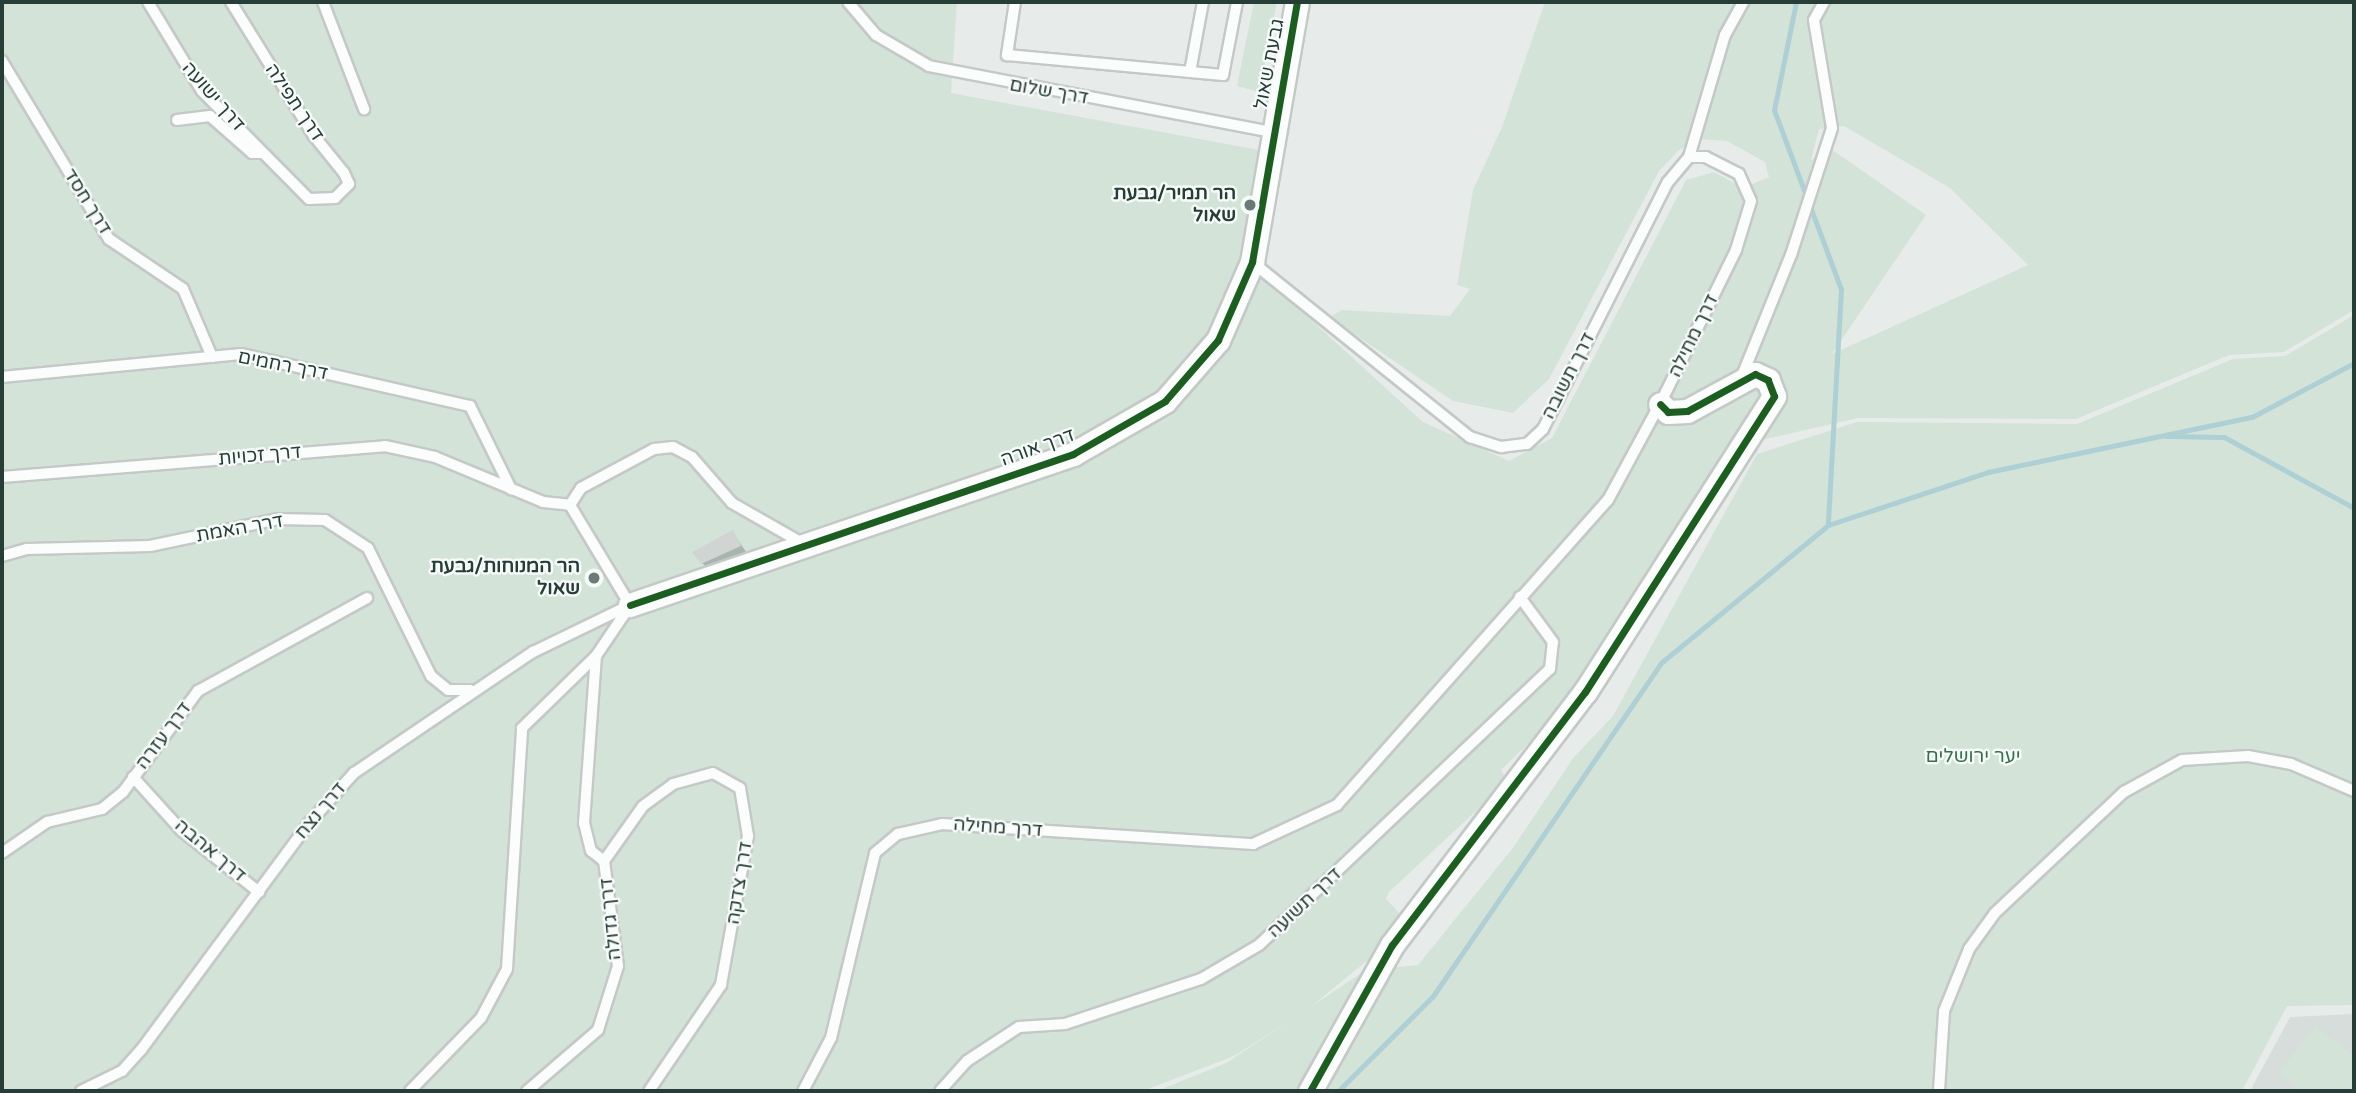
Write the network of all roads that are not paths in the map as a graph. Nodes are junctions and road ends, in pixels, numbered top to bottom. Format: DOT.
graph roads {
  1 [pos="148,2"];
  2 [pos="231,2"];
  3 [pos="323,2"];
  4 [pos="848,2"];
  5 [pos="1015,2"];
  6 [pos="1203,2"];
  7 [pos="1237,2"];
  8 [pos="1297,2"];
  9 [pos="1743,2"];
  10 [pos="1825,2"];
  11 [pos="2,61"];
  12 [pos="1190,72"];
  13 [pos="364,108"];
  14 [pos="177,120"];
  15 [pos="1273,132"];
  16 [pos="262,153"];
  17 [pos="1689,157"];
  18 [pos="1252,262"];
  19 [pos="212,357"];
  20 [pos="1742,376"];
  21 [pos="2,377"];
  22 [pos="1660,404"];
  23 [pos="2,477"];
  24 [pos="511,488"];
  25 [pos="570,505"];
  26 [pos="805,544"];
  27 [pos="2,556"];
  28 [pos="1520,597"];
  29 [pos="367,598"];
  30 [pos="630,605"];
  31 [pos="596,656"];
  32 [pos="470,690"];
  33 [pos="133,777"];
  34 [pos="2354,791"];
  35 [pos="2,853"];
  36 [pos="604,861"];
  37 [pos="259,892"];
  38 [pos="81,1091"];
  39 [pos="410,1091"];
  40 [pos="527,1091"];
  41 [pos="649,1091"];
  42 [pos="803,1091"];
  43 [pos="940,1091"];
  44 [pos="1310,1091"];
  45 [pos="1939,1091"];
  1 -- 16 [label="lane, דרך ישועה"];
  2 -- 16 [label="lane, דרך תפילה"];
  3 -- 13 [label="lane"];
  4 -- 15 [label="lane, דרך שלום"];
  5 -- 12 [label="lane"];
  6 -- 12 [label="lane"];
  7 -- 12 [label="lane"];
  8 -- 15 [label="street, גבעת שאול"];
  9 -- 17 [label="lane"];
  10 -- 20 [label="lane"];
  11 -- 19 [label="lane, דרך חסד"];
  14 -- 16 [label="lane"];
  15 -- 18 [label="street, דרך אורה"];
  17 -- 18 [label="lane, דרך תשובה"];
  17 -- 22 [label="lane, דרך מחילה"];
  18 -- 26 [label="street, דרך אורה"];
  19 -- 21 [label="lane, דרך רחמים"];
  19 -- 24 [label="lane, דרך רחמים"];
  20 -- 22 [label="street"];
  20 -- 44 [label="street"];
  22 -- 28 [label="lane, דרך מחילה"];
  23 -- 24 [label="lane, דרך זכויות"];
  24 -- 25 [label="lane, דרך זכויות"];
  25 -- 26 [label="lane"];
  25 -- 30 [label="lane"];
  26 -- 30 [label="street, דרך אורה"];
  27 -- 32 [label="lane, דרך האמת"];
  28 -- 42 [label="lane, דרך מחילה"];
  28 -- 43 [label="lane, דרך תשועה"];
  29 -- 33 [label="lane, דרך עזרה"];
  30 -- 31 [label="lane, דרך גדולה"];
  30 -- 32 [label="lane, דרך נצח"];
  31 -- 36 [label="lane, דרך גדולה"];
  31 -- 39 [label="lane"];
  32 -- 37 [label="lane, דרך נצח"];
  33 -- 35 [label="lane, דרך עזרה"];
  33 -- 37 [label="lane, דרך אהבה"];
  34 -- 45 [label="lane"];
  36 -- 40 [label="lane, דרך גדולה"];
  36 -- 41 [label="lane, דרך צדקה"];
  37 -- 38 [label="lane, דרך נצח"];
}
